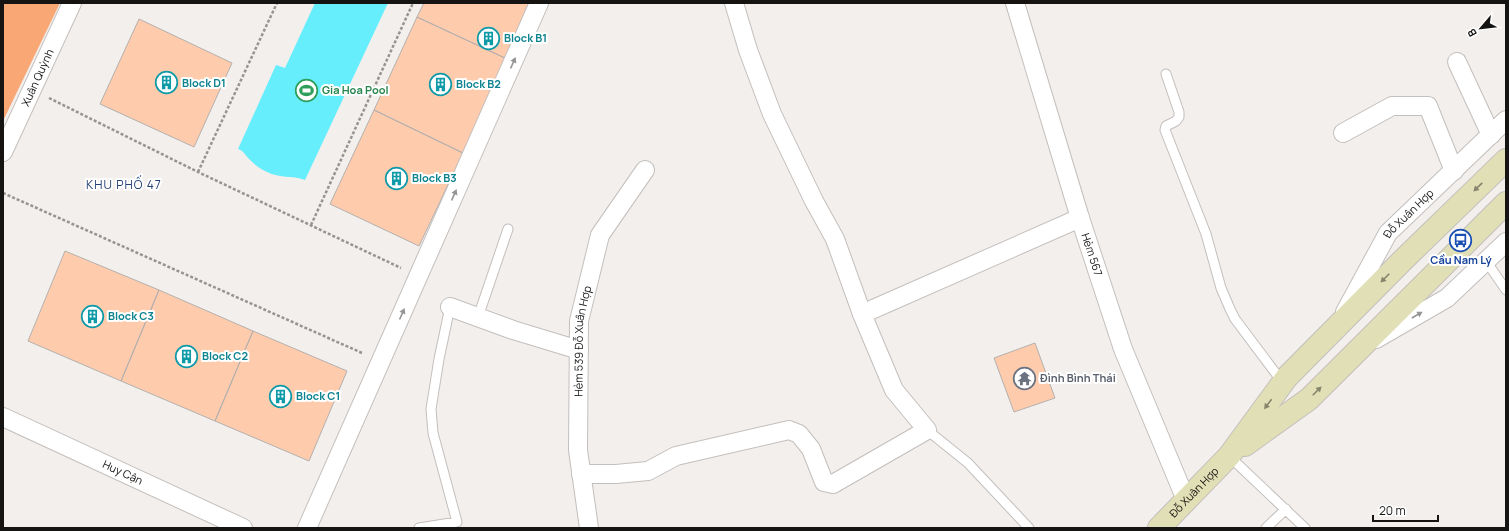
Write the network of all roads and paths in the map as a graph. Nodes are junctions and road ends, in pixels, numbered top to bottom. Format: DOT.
graph roads {
  1 [pos="72,3"];
  2 [pos="277,3"];
  3 [pos="414,3"];
  4 [pos="539,3"];
  5 [pos="734,3"];
  6 [pos="1015,3"];
  7 [pos="1457,62"];
  8 [pos="1166,74"];
  9 [pos="32,90"];
  10 [pos="1506,120"];
  11 [pos="1343,134"];
  12 [pos="1491,135"];
  13 [pos="3,152"];
  14 [pos="1506,160"];
  15 [pos="645,170"];
  16 [pos="1454,171"];
  17 [pos="198,172"];
  18 [pos="3,193"];
  19 [pos="1506,203"];
  20 [pos="1080,218"];
  21 [pos="311,225"];
  22 [pos="508,229"];
  23 [pos="1506,242"];
  24 [pos="1486,260"];
  25 [pos="418,276"];
  26 [pos="1506,290"];
  27 [pos="450,307"];
  28 [pos="862,314"];
  29 [pos="478,317"];
  30 [pos="1336,327"];
  31 [pos="1359,349"];
  32 [pos="579,350"];
  33 [pos="383,356"];
  34 [pos="1283,383"];
  35 [pos="3,417"];
  36 [pos="927,430"];
  37 [pos="1229,456"];
  38 [pos="581,474"];
  39 [pos="1186,500"];
  40 [pos="1286,509"];
  41 [pos="243,528"];
  42 [pos="307,528"];
  43 [pos="419,528"];
  44 [pos="589,528"];
  45 [pos="1029,528"];
  46 [pos="1159,528"];
  47 [pos="1266,528"];
  48 [pos="1305,528"];
  1 -- 9 [label="street, Xuân Quỳnh"];
  2 -- 17 [label="path"];
  3 -- 21 [label="path"];
  25 -- 4 [label="street, one-way"];
  5 -- 28 [label="street"];
  6 -- 20 [label="street, Hẻm 567"];
  7 -- 12 [label="street"];
  8 -- 34 [label="lane"];
  9 -- 13 [label="street, Xuân Quỳnh"];
  9 -- 17 [label="path"];
  10 -- 12 [label="street, Đỗ Xuân Hợp"];
  11 -- 16 [label="street"];
  12 -- 16 [label="street, Đỗ Xuân Hợp"];
  14 -- 30 [label="main road, Đỗ Xuân Hợp, one-way"];
  15 -- 32 [label="street, Hẻm 539 Đỗ Xuân Hợp"];
  16 -- 30 [label="street, Đỗ Xuân Hợp"];
  17 -- 21 [label="path"];
  18 -- 33 [label="path"];
  19 -- 31 [label="main road, Đỗ Xuân Hợp"];
  20 -- 28 [label="street"];
  20 -- 39 [label="street, Hẻm 567"];
  21 -- 25 [label="path"];
  22 -- 29 [label="lane"];
  23 -- 24 [label="street, Đỗ Xuân Hợp"];
  24 -- 26 [label="lane"];
  31 -- 24 [label="street, Đỗ Xuân Hợp, one-way"];
  33 -- 25 [label="street, one-way"];
  27 -- 29 [label="street"];
  27 -- 43 [label="lane"];
  28 -- 36 [label="street"];
  29 -- 32 [label="street"];
  30 -- 34 [label="main road, Đỗ Xuân Hợp"];
  37 -- 31 [label="main road, Đỗ Xuân Hợp, one-way"];
  32 -- 38 [label="street, Hẻm 539 Đỗ Xuân Hợp"];
  33 -- 42 [label="street"];
  34 -- 37 [label="main road, Đỗ Xuân Hợp, one-way"];
  35 -- 41 [label="street, Huy Cận"];
  36 -- 38 [label="street"];
  36 -- 45 [label="lane"];
  37 -- 39 [label="main road, Đỗ Xuân Hợp"];
  37 -- 40 [label="lane"];
  38 -- 44 [label="street, Hẻm 539 Đỗ Xuân Hợp"];
  39 -- 46 [label="main road, Đỗ Xuân Hợp"];
  40 -- 47 [label="lane"];
  40 -- 48 [label="lane"];
}
